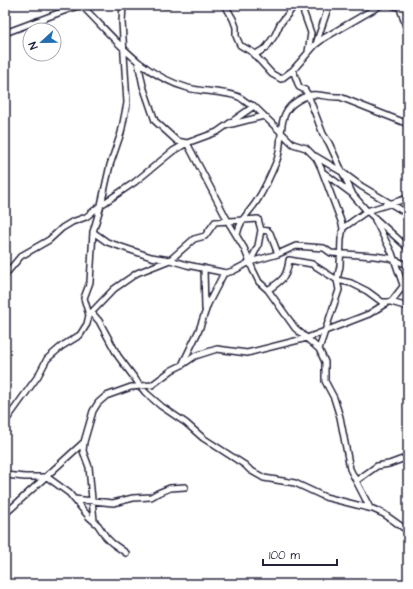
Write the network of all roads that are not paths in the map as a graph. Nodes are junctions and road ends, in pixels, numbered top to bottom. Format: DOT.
graph roads {
  1 [pos="80,5"];
  2 [pos="123,5"];
  3 [pos="165,5"];
  4 [pos="168,5"];
  5 [pos="225,5"];
  6 [pos="295,5"];
  7 [pos="301,5"];
  8 [pos="329,5"];
  9 [pos="381,5"];
  10 [pos="392,5"];
  11 [pos="400,7"];
  12 [pos="408,9"];
  13 [pos="5,33"];
  14 [pos="408,33"];
  15 [pos="315,45"];
  16 [pos="124,50"];
  17 [pos="308,53"];
  18 [pos="254,55"];
  19 [pos="138,62"];
  20 [pos="293,70"];
  21 [pos="308,95"];
  22 [pos="254,106"];
  23 [pos="264,116"];
  24 [pos="408,124"];
  25 [pos="224,126"];
  26 [pos="282,133"];
  27 [pos="187,143"];
  28 [pos="314,156"];
  29 [pos="323,172"];
  30 [pos="342,172"];
  31 [pos="353,195"];
  32 [pos="408,198"];
  33 [pos="390,203"];
  34 [pos="101,205"];
  35 [pos="367,211"];
  36 [pos="408,214"];
  37 [pos="373,216"];
  38 [pos="227,220"];
  39 [pos="242,220"];
  40 [pos="343,228"];
  41 [pos="261,230"];
  42 [pos="93,232"];
  43 [pos="237,235"];
  44 [pos="408,248"];
  45 [pos="341,253"];
  46 [pos="278,254"];
  47 [pos="170,260"];
  48 [pos="395,260"];
  49 [pos="250,262"];
  50 [pos="408,265"];
  51 [pos="204,268"];
  52 [pos="224,273"];
  53 [pos="5,275"];
  54 [pos="337,280"];
  55 [pos="408,280"];
  56 [pos="403,285"];
  57 [pos="268,290"];
  58 [pos="389,302"];
  59 [pos="408,306"];
  60 [pos="90,314"];
  61 [pos="204,314"];
  62 [pos="325,331"];
  63 [pos="306,338"];
  64 [pos="319,349"];
  65 [pos="182,365"];
  66 [pos="141,386"];
  67 [pos="5,422"];
  68 [pos="84,442"];
  69 [pos="408,457"];
  70 [pos="5,475"];
  71 [pos="44,477"];
  72 [pos="356,481"];
  73 [pos="186,487"];
  74 [pos="74,499"];
  75 [pos="92,501"];
  76 [pos="370,508"];
  77 [pos="5,514"];
  78 [pos="94,521"];
  79 [pos="408,531"];
  80 [pos="126,553"];
  1 -- 13 [label="street"];
  1 -- 16 [label="street"];
  2 -- 16 [label="street"];
  3 -- 4 [label="street"];
  5 -- 18 [label="street"];
  6 -- 18 [label="street"];
  7 -- 17 [label="street"];
  8 -- 15 [label="street"];
  9 -- 15 [label="street"];
  10 -- 11 [label="street"];
  11 -- 12 [label="street"];
  11 -- 14 [label="street"];
  15 -- 17 [label="street"];
  16 -- 19 [label="street"];
  16 -- 34 [label="street"];
  17 -- 20 [label="street"];
  18 -- 20 [label="street"];
  19 -- 22 [label="street"];
  19 -- 27 [label="street"];
  20 -- 21 [label="street"];
  21 -- 24 [label="street"];
  21 -- 26 [label="street"];
  21 -- 30 [label="street"];
  22 -- 23 [label="street"];
  22 -- 25 [label="street"];
  23 -- 25 [label="street"];
  23 -- 26 [label="street"];
  25 -- 27 [label="street"];
  26 -- 28 [label="street"];
  26 -- 39 [label="street"];
  27 -- 34 [label="street"];
  27 -- 38 [label="street"];
  28 -- 29 [label="street"];
  28 -- 30 [label="street"];
  29 -- 31 [label="street"];
  29 -- 40 [label="street"];
  30 -- 31 [label="street"];
  30 -- 33 [label="street"];
  31 -- 35 [label="street"];
  32 -- 33 [label="street"];
  33 -- 35 [label="street"];
  33 -- 36 [label="street"];
  34 -- 42 [label="street"];
  34 -- 53 [label="street"];
  35 -- 37 [label="street"];
  35 -- 40 [label="street"];
  37 -- 44 [label="street"];
  37 -- 48 [label="street"];
  38 -- 39 [label="street"];
  38 -- 43 [label="street"];
  38 -- 47 [label="street"];
  39 -- 41 [label="street"];
  39 -- 43 [label="street"];
  40 -- 45 [label="street"];
  41 -- 46 [label="street"];
  41 -- 49 [label="street"];
  42 -- 47 [label="street"];
  42 -- 60 [label="street"];
  43 -- 49 [label="street"];
  45 -- 46 [label="street"];
  45 -- 48 [label="street"];
  45 -- 54 [label="street"];
  46 -- 49 [label="street"];
  47 -- 51 [label="street"];
  47 -- 60 [label="street"];
  48 -- 50 [label="street"];
  48 -- 56 [label="street"];
  49 -- 52 [label="street"];
  49 -- 57 [label="street"];
  51 -- 52 [label="street"];
  51 -- 61 [label="street"];
  52 -- 61 [label="street"];
  54 -- 57 [label="street"];
  54 -- 58 [label="street"];
  54 -- 62 [label="street"];
  55 -- 56 [label="street"];
  56 -- 58 [label="street"];
  57 -- 63 [label="street"];
  58 -- 59 [label="street"];
  58 -- 62 [label="street"];
  60 -- 66 [label="street"];
  60 -- 67 [label="street"];
  61 -- 65 [label="street"];
  62 -- 63 [label="street"];
  62 -- 64 [label="street"];
  63 -- 64 [label="street"];
  63 -- 65 [label="street"];
  64 -- 72 [label="street"];
  65 -- 66 [label="street"];
  66 -- 68 [label="street"];
  66 -- 76 [label="street"];
  68 -- 71 [label="street"];
  68 -- 75 [label="street"];
  69 -- 72 [label="street"];
  70 -- 71 [label="street"];
  71 -- 74 [label="street"];
  71 -- 77 [label="street"];
  72 -- 76 [label="street"];
  73 -- 75 [label="street"];
  74 -- 75 [label="street"];
  74 -- 78 [label="street"];
  75 -- 78 [label="street"];
  76 -- 79 [label="street"];
  78 -- 80 [label="street"];
}
